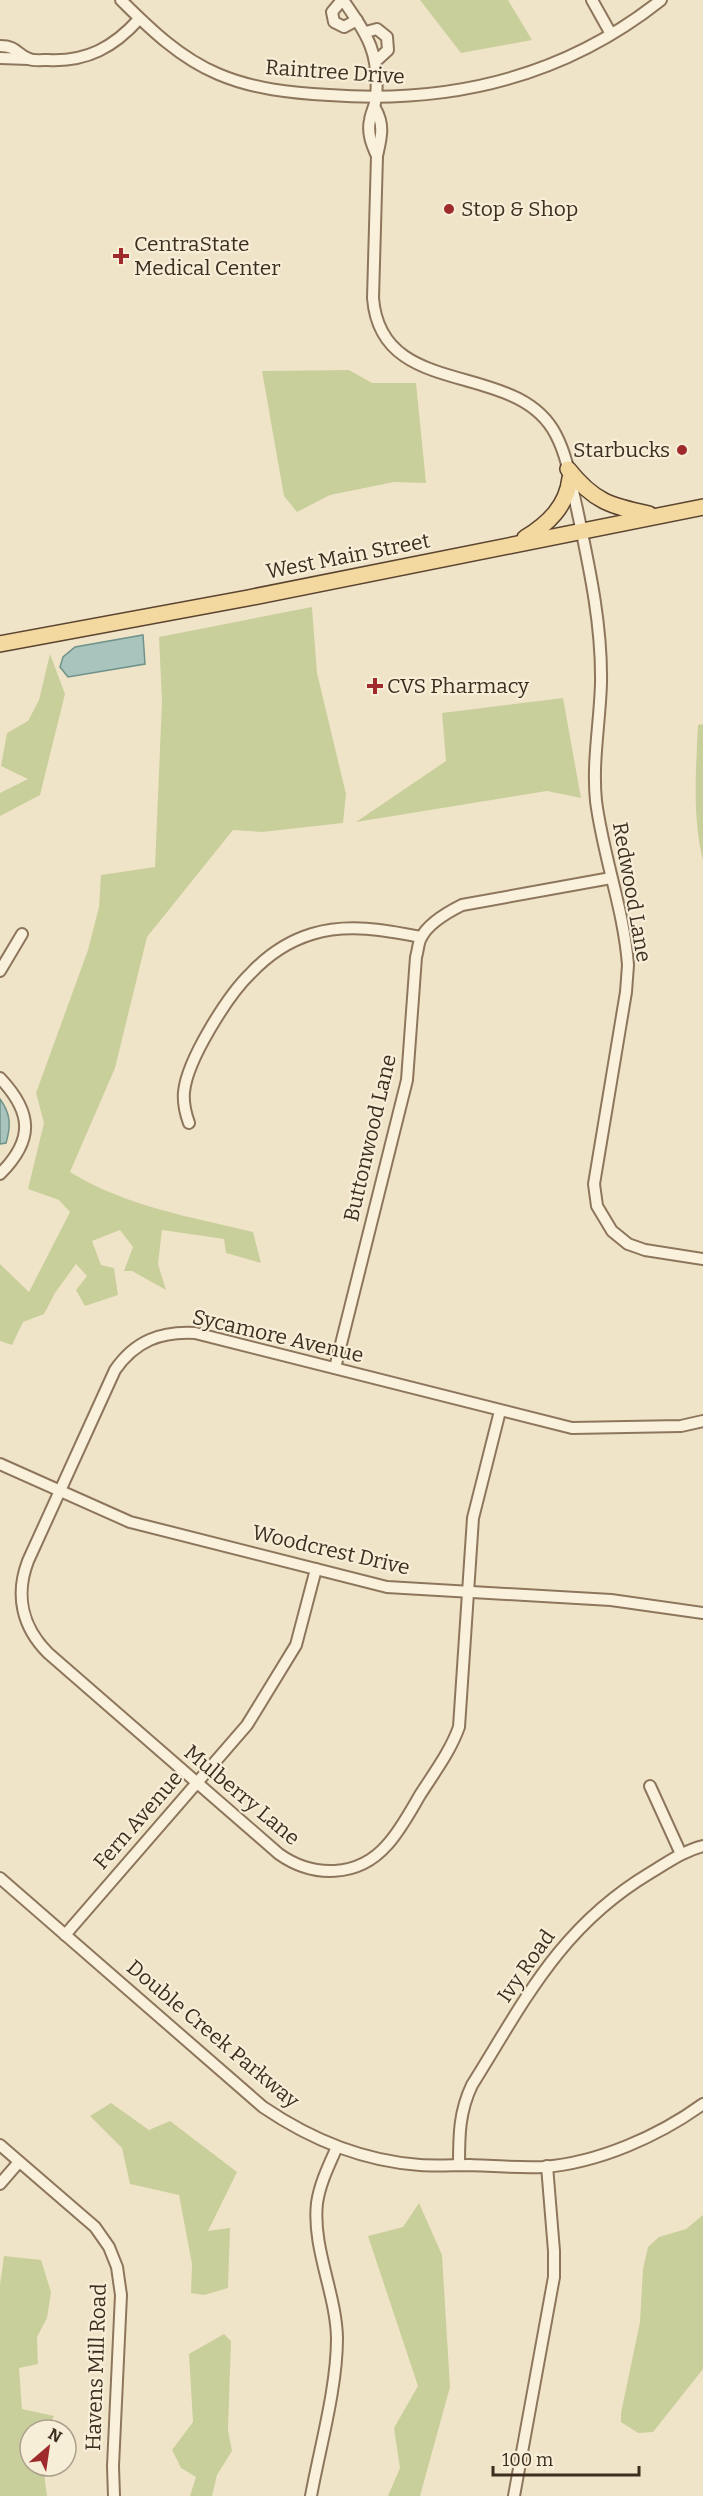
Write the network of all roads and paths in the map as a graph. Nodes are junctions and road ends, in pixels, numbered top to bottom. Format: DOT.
graph roads {
  1 [pos="121,0"];
  2 [pos="343,0"];
  3 [pos="592,0"];
  4 [pos="661,0"];
  5 [pos="139,19"];
  6 [pos="357,20"];
  7 [pos="366,32"];
  8 [pos="611,34"];
  9 [pos="0,46"];
  10 [pos="0,58"];
  11 [pos="29,59"];
  12 [pos="376,61"];
  13 [pos="375,103"];
  14 [pos="569,473"];
  15 [pos="703,507"];
  16 [pos="658,516"];
  17 [pos="581,530"];
  18 [pos="517,543"];
  19 [pos="0,644"];
  20 [pos="611,878"];
  21 [pos="22,934"];
  22 [pos="421,937"];
  23 [pos="0,970"];
  24 [pos="0,1078"];
  25 [pos="189,1123"];
  26 [pos="0,1174"];
  27 [pos="703,1259"];
  28 [pos="335,1368"];
  29 [pos="500,1411"];
  30 [pos="703,1421"];
  31 [pos="0,1464"];
  32 [pos="60,1491"];
  33 [pos="316,1569"];
  34 [pos="468,1592"];
  35 [pos="703,1613"];
  36 [pos="24,1615"];
  37 [pos="197,1782"];
  38 [pos="650,1786"];
  39 [pos="703,1846"];
  40 [pos="681,1854"];
  41 [pos="0,1878"];
  42 [pos="65,1935"];
  43 [pos="703,2104"];
  44 [pos="0,2145"];
  45 [pos="337,2147"];
  46 [pos="20,2162"];
  47 [pos="459,2165"];
  48 [pos="547,2166"];
  49 [pos="0,2184"];
  50 [pos="114,2496"];
  51 [pos="311,2496"];
  52 [pos="514,2496"];
  1 -- 5 [label="street, Raintree Drive"];
  2 -- 6 [label="street"];
  2 -- 6 [label="street"];
  3 -- 8 [label="street"];
  4 -- 8 [label="street, Raintree Drive"];
  5 -- 11 [label="street"];
  5 -- 13 [label="street, Raintree Drive"];
  6 -- 7 [label="street"];
  7 -- 12 [label="street"];
  7 -- 12 [label="street"];
  8 -- 13 [label="street, Raintree Drive"];
  9 -- 11 [label="street"];
  10 -- 11 [label="street"];
  12 -- 13 [label="street, Redwood Lane"];
  13 -- 14 [label="street, Redwood Lane"];
  14 -- 16 [label="main road"];
  14 -- 17 [label="street, Redwood Lane"];
  14 -- 18 [label="main road"];
  15 -- 16 [label="main road, West Main Street"];
  16 -- 17 [label="main road, West Main Street"];
  17 -- 18 [label="main road, West Main Street"];
  17 -- 20 [label="street, Redwood Lane"];
  18 -- 19 [label="main road, West Main Street"];
  20 -- 22 [label="street"];
  20 -- 27 [label="street, Redwood Lane"];
  21 -- 23 [label="street"];
  22 -- 25 [label="street"];
  22 -- 28 [label="street, Buttonwood Lane"];
  24 -- 26 [label="street"];
  28 -- 29 [label="street, Sycamore Avenue"];
  28 -- 32 [label="street, Sycamore Avenue"];
  29 -- 30 [label="street, Sycamore Avenue"];
  29 -- 34 [label="street, Mulberry Lane"];
  31 -- 32 [label="street, Woodcrest Drive"];
  32 -- 33 [label="street, Woodcrest Drive"];
  32 -- 36 [label="street, Sycamore Avenue"];
  33 -- 34 [label="street, Woodcrest Drive"];
  33 -- 37 [label="street, Fern Avenue"];
  34 -- 35 [label="street, Woodcrest Drive"];
  34 -- 37 [label="street, Mulberry Lane"];
  36 -- 37 [label="street, Mulberry Lane"];
  37 -- 42 [label="street, Fern Avenue"];
  38 -- 40 [label="street"];
  39 -- 40 [label="street, Ivy Road"];
  40 -- 47 [label="street, Ivy Road"];
  41 -- 42 [label="street, Double Creek Parkway"];
  42 -- 45 [label="street, Double Creek Parkway"];
  43 -- 48 [label="street, Double Creek Parkway"];
  44 -- 46 [label="street, Havens Mill Road"];
  45 -- 47 [label="street, Double Creek Parkway"];
  45 -- 51 [label="street"];
  46 -- 49 [label="street"];
  46 -- 50 [label="street, Havens Mill Road"];
  47 -- 48 [label="street, Double Creek Parkway"];
  48 -- 52 [label="street"];
}
